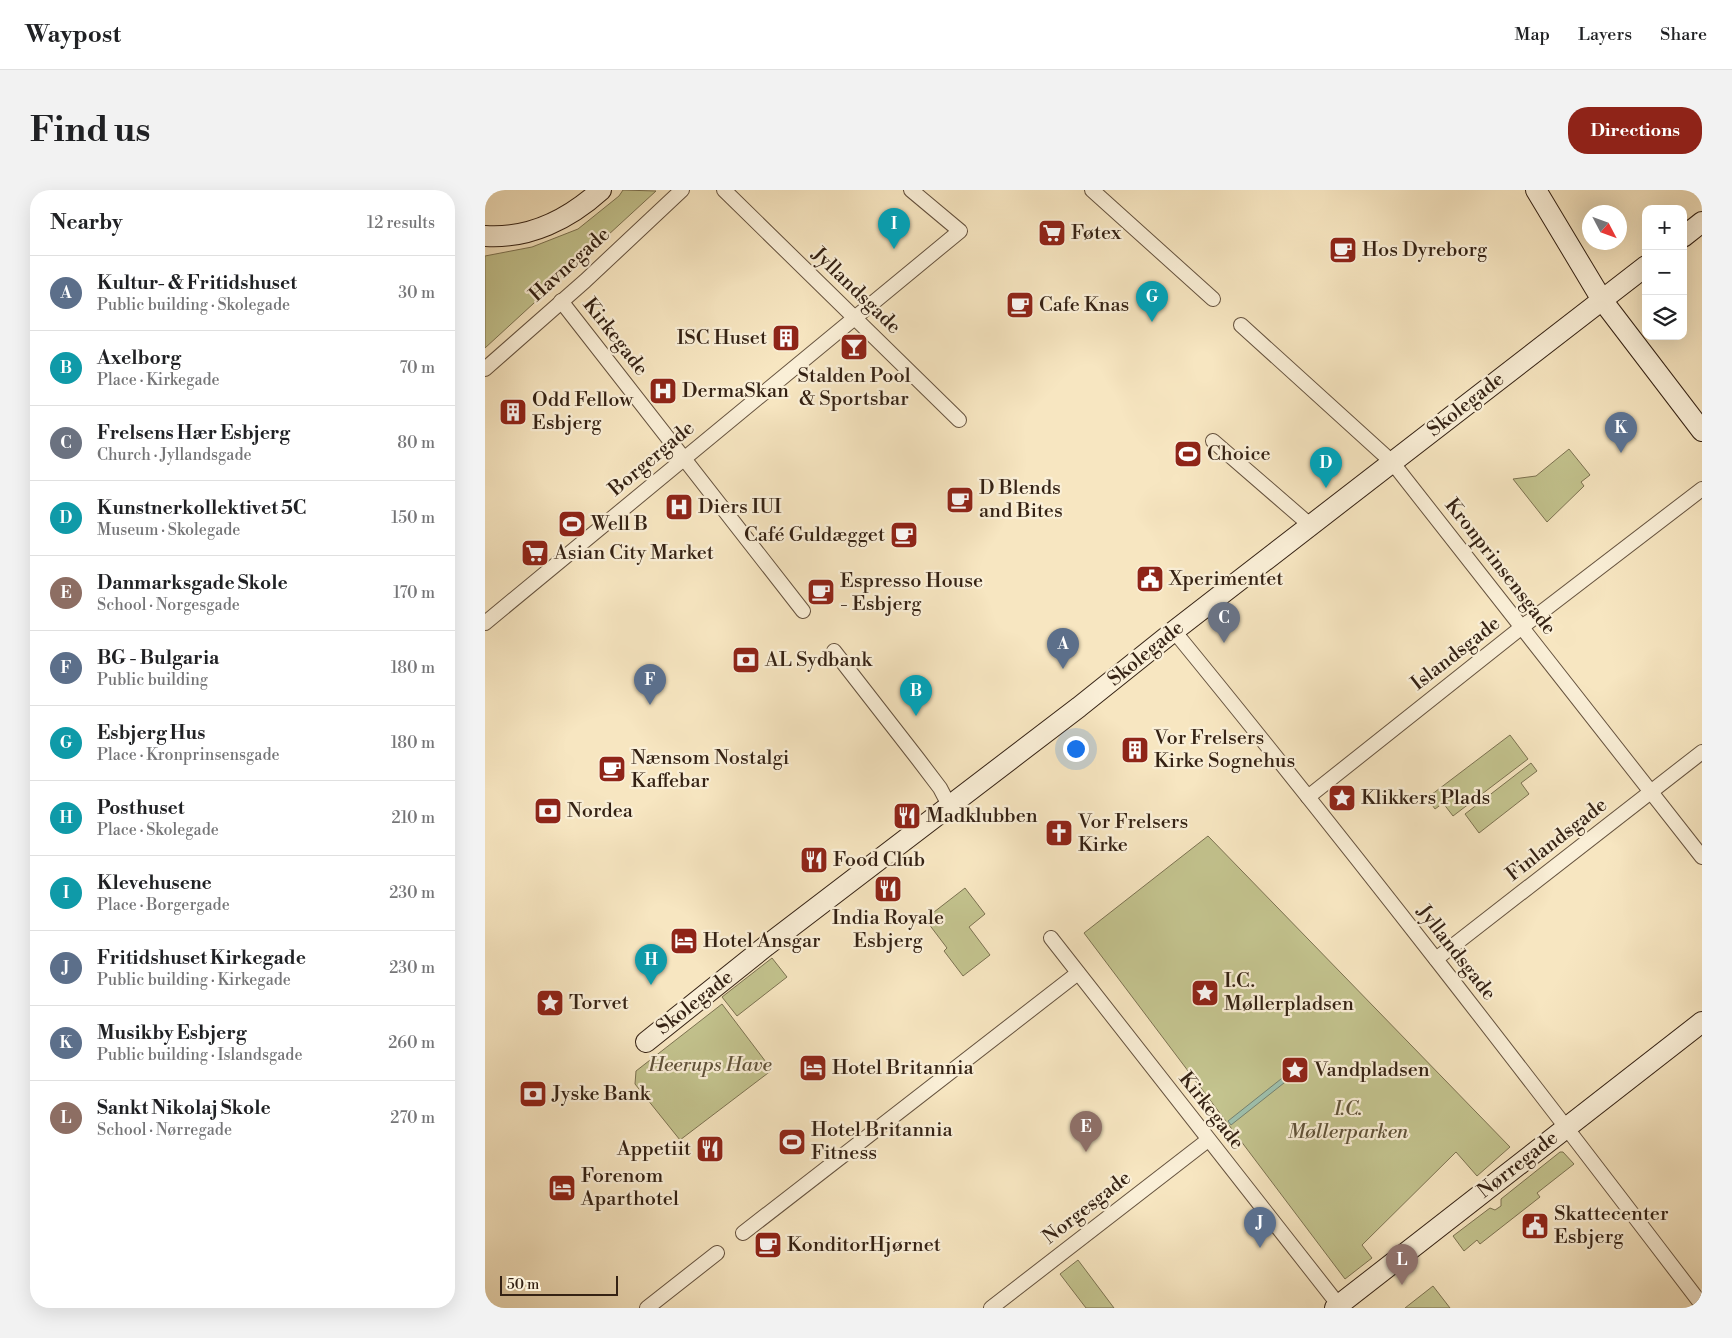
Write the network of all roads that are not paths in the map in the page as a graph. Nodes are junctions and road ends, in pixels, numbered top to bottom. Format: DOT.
graph roads {
  1 [pos="601,190"];
  2 [pos="682,190"];
  3 [pos="724,190"];
  4 [pos="911,190"];
  5 [pos="1092,190"];
  6 [pos="1536,190"];
  7 [pos="1702,222"];
  8 [pos="1687,234"];
  9 [pos="485,236"];
  10 [pos="1642,269"];
  11 [pos="1213,299"];
  12 [pos="1602,300"];
  13 [pos="561,301"];
  14 [pos="855,317"];
  15 [pos="1241,325"];
  16 [pos="485,369"];
  17 [pos="959,420"];
  18 [pos="1702,431"];
  19 [pos="1213,441"];
  20 [pos="684,459"];
  21 [pos="1392,462"];
  22 [pos="1702,489"];
  23 [pos="1310,525"];
  24 [pos="803,610"];
  25 [pos="485,623"];
  26 [pos="1522,627"];
  27 [pos="1175,631"];
  28 [pos="834,651"];
  29 [pos="1702,752"];
  30 [pos="1650,792"];
  31 [pos="1308,796"];
  32 [pos="949,807"];
  33 [pos="1702,857"];
  34 [pos="1051,938"];
  35 [pos="1436,959"];
  36 [pos="1078,973"];
  37 [pos="1702,1022"];
  38 [pos="645,1042"];
  39 [pos="1567,1128"];
  40 [pos="1208,1140"];
  41 [pos="743,1233"];
  42 [pos="717,1254"];
  43 [pos="1702,1305"];
  44 [pos="1338,1307"];
  45 [pos="647,1308"];
  46 [pos="991,1308"];
  1 -- 9 [label="street"];
  2 -- 13 [label="street, Havnegade"];
  3 -- 14 [label="street, Jyllandsgade"];
  4 -- 14 [label="street, Borgergade"];
  5 -- 11 [label="street"];
  6 -- 12 [label="street"];
  7 -- 8 [label="street"];
  10 -- 12 [label="street, Skolegade"];
  12 -- 18 [label="street"];
  12 -- 21 [label="street, Skolegade"];
  13 -- 16 [label="street, Havnegade"];
  13 -- 20 [label="street, Kirkegade"];
  14 -- 17 [label="street, Jyllandsgade"];
  14 -- 20 [label="street, Borgergade"];
  15 -- 21 [label="street, Kronprinsensgade"];
  19 -- 23 [label="street"];
  20 -- 24 [label="street, Kirkegade"];
  20 -- 25 [label="street, Borgergade"];
  21 -- 23 [label="street, Skolegade"];
  21 -- 26 [label="street, Kronprinsensgade"];
  22 -- 26 [label="street, Islandsgade"];
  23 -- 27 [label="street, Skolegade"];
  26 -- 30 [label="street, Kronprinsensgade"];
  26 -- 31 [label="street, Islandsgade"];
  27 -- 31 [label="street, Jyllandsgade"];
  27 -- 32 [label="street, Skolegade"];
  28 -- 32 [label="street"];
  29 -- 30 [label="street, Finlandsgade"];
  30 -- 33 [label="street, Kronprinsensgade"];
  30 -- 35 [label="street, Finlandsgade"];
  31 -- 35 [label="street, Jyllandsgade"];
  32 -- 38 [label="street, Skolegade"];
  34 -- 36 [label="street, Kirkegade"];
  35 -- 39 [label="street, Jyllandsgade"];
  36 -- 40 [label="street, Kirkegade"];
  36 -- 41 [label="street"];
  37 -- 39 [label="street, Nørregade"];
  39 -- 43 [label="street, Jyllandsgade"];
  39 -- 44 [label="street, Nørregade"];
  40 -- 44 [label="street, Kirkegade"];
  40 -- 46 [label="street, Norgesgade"];
  42 -- 45 [label="street"];
}
